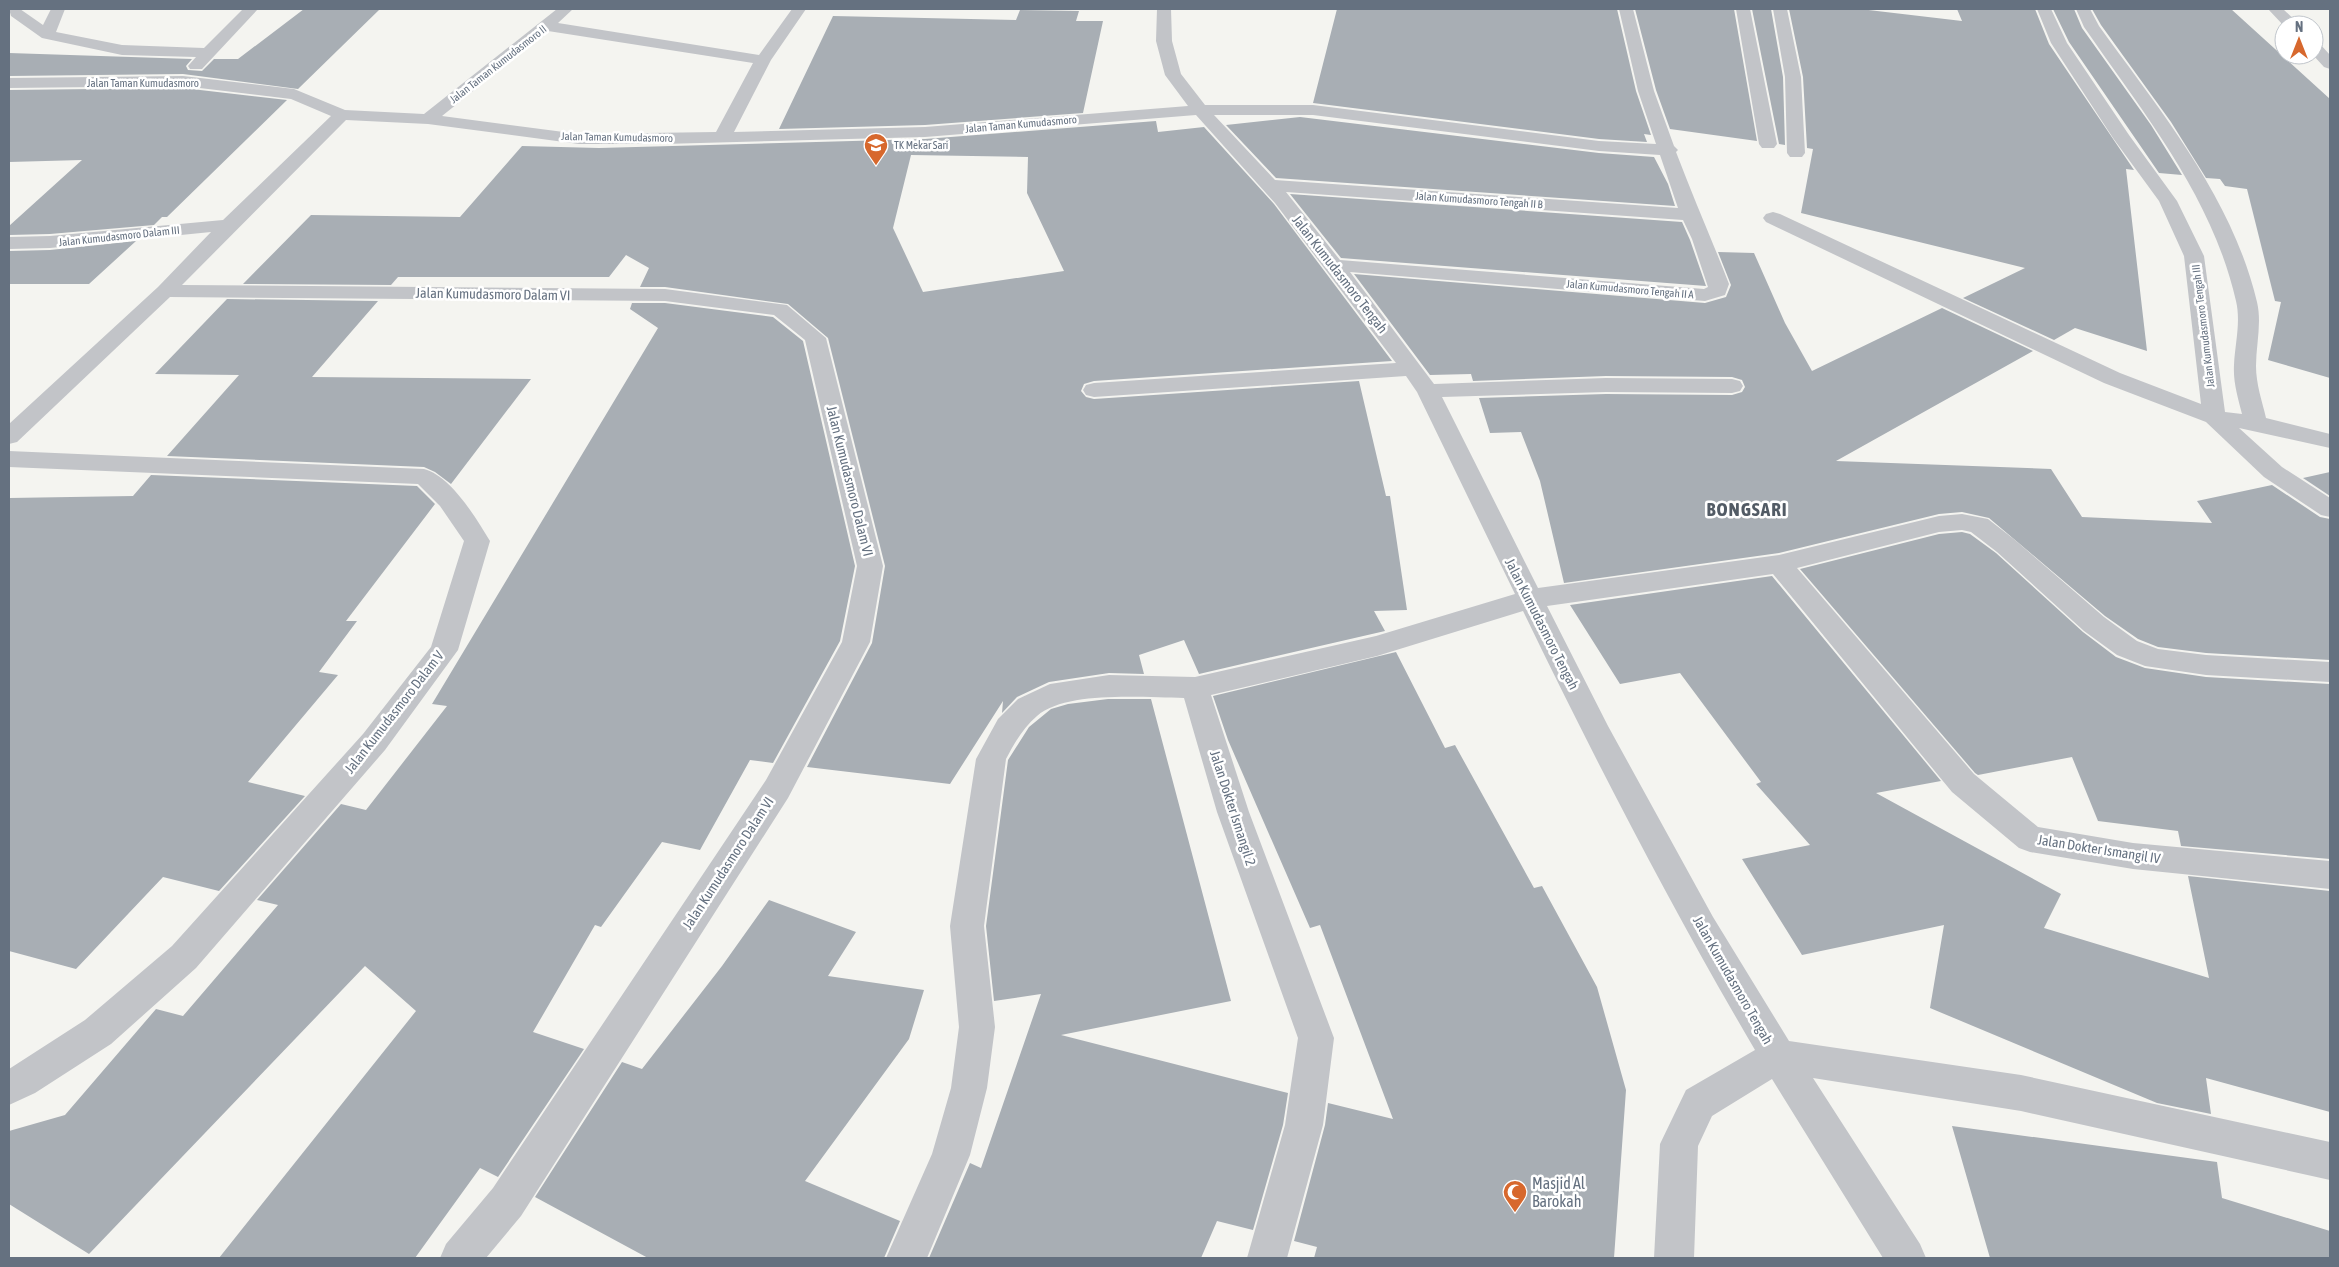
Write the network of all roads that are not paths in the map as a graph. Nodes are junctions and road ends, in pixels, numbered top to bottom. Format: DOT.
graph roads {
  1 [pos="13,9"];
  2 [pos="58,9"];
  3 [pos="251,9"];
  4 [pos="566,9"];
  5 [pos="799,9"];
  6 [pos="1164,9"];
  7 [pos="1626,9"];
  8 [pos="1743,9"];
  9 [pos="1780,9"];
  10 [pos="2044,9"];
  11 [pos="2083,9"];
  12 [pos="547,26"];
  13 [pos="47,36"];
  14 [pos="207,53"];
  15 [pos="763,60"];
  16 [pos="183,81"];
  17 [pos="9,83"];
  18 [pos="1200,110"];
  19 [pos="2104,110"];
  20 [pos="2140,114"];
  21 [pos="342,115"];
  22 [pos="428,118"];
  23 [pos="723,136"];
  24 [pos="1768,144"];
  25 [pos="1669,150"];
  26 [pos="1796,154"];
  27 [pos="1268,185"];
  28 [pos="2190,205"];
  29 [pos="1690,215"];
  30 [pos="1773,218"];
  31 [pos="229,224"];
  32 [pos="9,243"];
  33 [pos="2194,256"];
  34 [pos="2235,262"];
  35 [pos="1333,265"];
  36 [pos="165,290"];
  37 [pos="1412,369"];
  38 [pos="1732,386"];
  39 [pos="1094,390"];
  40 [pos="1428,391"];
  41 [pos="2214,417"];
  42 [pos="2255,424"];
  43 [pos="11,432"];
  44 [pos="2330,441"];
  45 [pos="9,459"];
  46 [pos="2330,509"];
  47 [pos="1779,564"];
  48 [pos="1529,599"];
  49 [pos="2330,672"];
  50 [pos="1195,688"];
  51 [pos="2330,875"];
  52 [pos="1778,1056"];
  53 [pos="9,1087"];
  54 [pos="2330,1162"];
  55 [pos="460,1258"];
  56 [pos="906,1258"];
  57 [pos="1267,1258"];
  58 [pos="1674,1258"];
  59 [pos="1906,1258"];
  1 -- 13 [label="street"];
  2 -- 13 [label="street"];
  3 -- 14 [label="street"];
  4 -- 12 [label="street, Jalan Taman Kumudasmoro II"];
  5 -- 15 [label="street"];
  6 -- 18 [label="street, Jalan Kumudasmoro Tengah"];
  7 -- 25 [label="street, Jalan Kumudasmoro Tengah II A"];
  8 -- 24 [label="street"];
  9 -- 26 [label="street"];
  10 -- 19 [label="street, Jalan Kumudasmoro Tengah III"];
  11 -- 20 [label="street"];
  12 -- 15 [label="street"];
  12 -- 22 [label="street, Jalan Taman Kumudasmoro II"];
  13 -- 14 [label="street"];
  14 -- 16 [label="street"];
  15 -- 23 [label="street"];
  16 -- 17 [label="street, Jalan Taman Kumudasmoro"];
  16 -- 21 [label="street, Jalan Taman Kumudasmoro"];
  18 -- 23 [label="street, Jalan Taman Kumudasmoro"];
  18 -- 25 [label="street, Jalan Taman Kumudasmoro"];
  18 -- 27 [label="street, Jalan Kumudasmoro Tengah"];
  19 -- 20 [label="street"];
  19 -- 28 [label="street, Jalan Kumudasmoro Tengah III"];
  20 -- 28 [label="street"];
  21 -- 22 [label="street, Jalan Taman Kumudasmoro"];
  21 -- 31 [label="street"];
  22 -- 23 [label="street, Jalan Taman Kumudasmoro"];
  25 -- 29 [label="street, Jalan Kumudasmoro Tengah II A"];
  27 -- 29 [label="street, Jalan Kumudasmoro Tengah II B"];
  27 -- 35 [label="street, Jalan Kumudasmoro Tengah"];
  28 -- 33 [label="street, Jalan Kumudasmoro Tengah III"];
  28 -- 34 [label="street"];
  29 -- 35 [label="street, Jalan Kumudasmoro Tengah II A"];
  30 -- 41 [label="street"];
  31 -- 32 [label="street, Jalan Kumudasmoro Dalam III"];
  31 -- 36 [label="street"];
  33 -- 34 [label="street"];
  33 -- 41 [label="street, Jalan Kumudasmoro Tengah III"];
  34 -- 42 [label="street"];
  35 -- 37 [label="street, Jalan Kumudasmoro Tengah"];
  36 -- 43 [label="street"];
  36 -- 55 [label="street, Jalan Kumudasmoro Dalam VI"];
  37 -- 39 [label="street"];
  37 -- 40 [label="street, Jalan Kumudasmoro Tengah"];
  38 -- 40 [label="street"];
  40 -- 48 [label="street, Jalan Kumudasmoro Tengah"];
  41 -- 42 [label="street"];
  41 -- 46 [label="street"];
  42 -- 44 [label="street"];
  45 -- 53 [label="street, Jalan Kumudasmoro Dalam V"];
  47 -- 48 [label="street"];
  47 -- 49 [label="street"];
  47 -- 51 [label="street, Jalan Dokter Ismangil IV"];
  48 -- 50 [label="street"];
  48 -- 52 [label="street, Jalan Kumudasmoro Tengah"];
  50 -- 56 [label="street"];
  50 -- 57 [label="street, Jalan Dokter Ismangil 2"];
  52 -- 54 [label="street"];
  52 -- 58 [label="street"];
  52 -- 59 [label="street, Jalan Kumudasmoro Tengah"];
}
